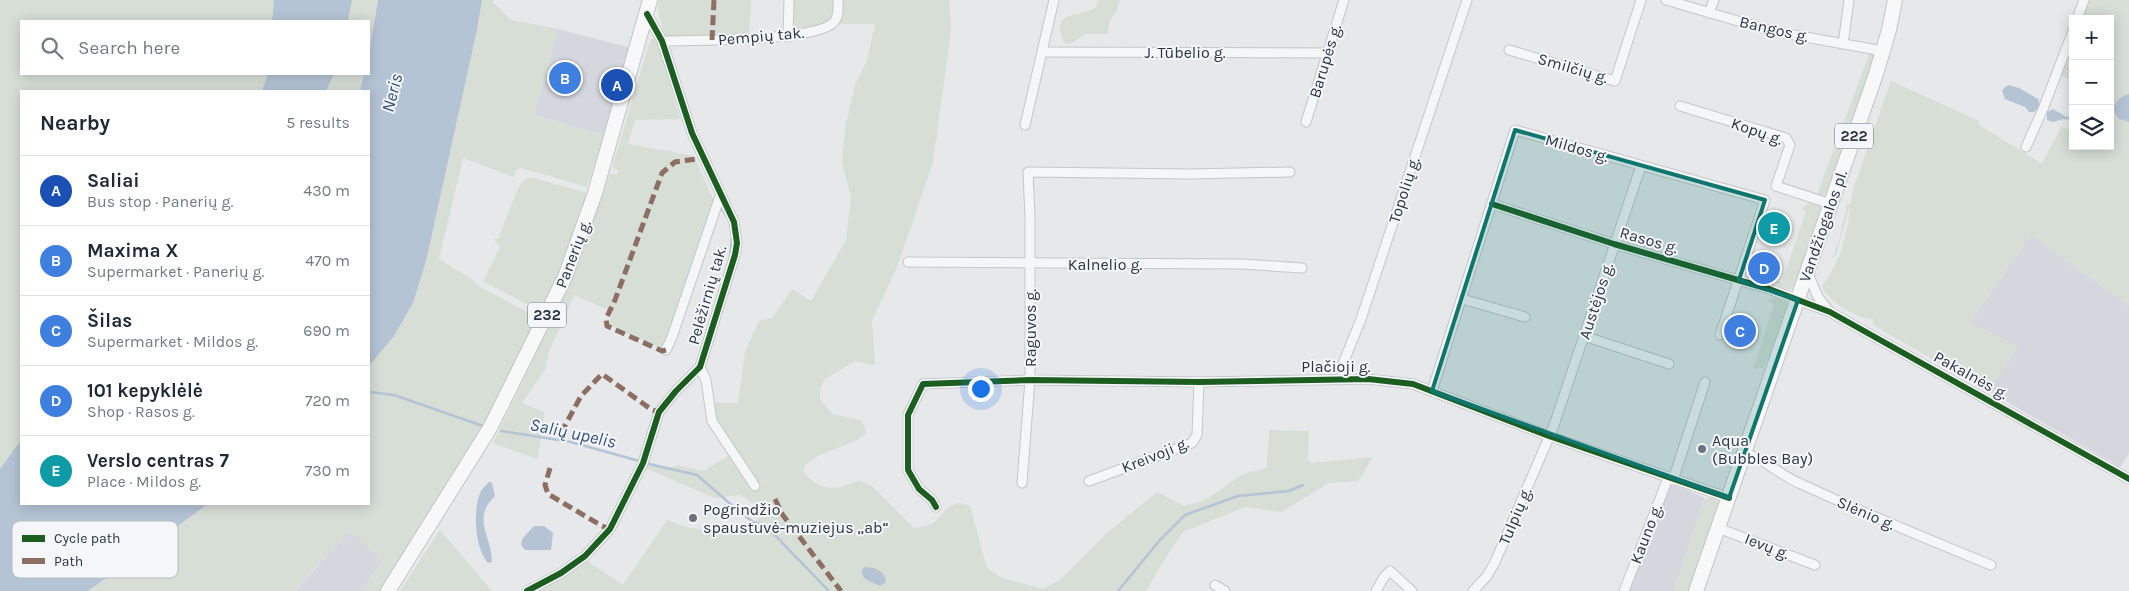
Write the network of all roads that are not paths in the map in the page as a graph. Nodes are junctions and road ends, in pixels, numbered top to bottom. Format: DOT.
graph roads {
  1 [pos="650,0"];
  2 [pos="790,0"];
  3 [pos="838,0"];
  4 [pos="1054,0"];
  5 [pos="1344,0"];
  6 [pos="1467,0"];
  7 [pos="1641,0"];
  8 [pos="1666,0"];
  9 [pos="1714,0"];
  10 [pos="1849,0"];
  11 [pos="1895,0"];
  12 [pos="2084,0"];
  13 [pos="1709,13"];
  14 [pos="648,14"];
  15 [pos="2078,15"];
  16 [pos="788,37"];
  17 [pos="662,41"];
  18 [pos="2069,41"];
  19 [pos="1843,44"];
  20 [pos="1508,50"];
  21 [pos="1883,51"];
  22 [pos="1042,52"];
  23 [pos="1328,53"];
  24 [pos="1680,106"];
  25 [pos="1306,122"];
  26 [pos="1024,125"];
  27 [pos="2026,147"];
  28 [pos="1641,166"];
  29 [pos="1290,172"];
  30 [pos="720,196"];
  31 [pos="1492,204"];
  32 [pos="1831,204"];
  33 [pos="1614,244"];
  34 [pos="908,262"];
  35 [pos="1029,263"];
  36 [pos="1302,268"];
  37 [pos="1807,271"];
  38 [pos="1739,280"];
  39 [pos="1462,299"];
  40 [pos="1798,300"];
  41 [pos="1830,312"];
  42 [pos="1525,317"];
  43 [pos="1720,335"];
  44 [pos="1584,336"];
  45 [pos="666,350"];
  46 [pos="1669,364"];
  47 [pos="700,367"];
  48 [pos="1030,380"];
  49 [pos="1342,380"];
  50 [pos="1199,382"];
  51 [pos="1705,382"];
  52 [pos="1432,391"];
  53 [pos="1549,436"];
  54 [pos="1745,452"];
  55 [pos="1671,479"];
  56 [pos="2129,479"];
  57 [pos="1089,481"];
  58 [pos="1022,483"];
  59 [pos="755,486"];
  60 [pos="1729,498"];
  61 [pos="936,507"];
  62 [pos="1718,528"];
  63 [pos="1815,565"];
  64 [pos="1991,565"];
  65 [pos="1215,584"];
  66 [pos="388,591"];
  67 [pos="527,591"];
  68 [pos="1225,591"];
  69 [pos="1376,591"];
  70 [pos="1412,591"];
  71 [pos="1473,591"];
  72 [pos="1624,591"];
  73 [pos="1696,591"];
  1 -- 14 [label="main road, Panerių g. / 232"];
  2 -- 16 [label="street"];
  3 -- 16 [label="street, Pempių tak."];
  4 -- 22 [label="street"];
  5 -- 23 [label="street, Barupės g."];
  6 -- 49 [label="street, Topolių g."];
  7 -- 20 [label="street, Smilčių g."];
  8 -- 13 [label="street, Bangos g."];
  9 -- 13 [label="street"];
  10 -- 19 [label="street"];
  11 -- 21 [label="main road, Vandžiogalos pl. / 222"];
  12 -- 15 [label="street"];
  13 -- 19 [label="street, Bangos g."];
  14 -- 17 [label="street, Pelėžirnių tak."];
  14 -- 66 [label="main road, Panerių g. / 232"];
  16 -- 17 [label="street, Pempių tak."];
  17 -- 30 [label="street, Pelėžirnių tak."];
  18 -- 27 [label="street"];
  19 -- 21 [label="street, Bangos g."];
  21 -- 32 [label="main road, Vandžiogalos pl. / 222"];
  22 -- 23 [label="street, J. Tūbelio g."];
  22 -- 26 [label="street"];
  23 -- 25 [label="street, Barupės g."];
  24 -- 32 [label="street, Kopų g."];
  28 -- 31 [label="street, Mildos g."];
  28 -- 33 [label="street, Austėjos g."];
  28 -- 38 [label="street, Mildos g."];
  29 -- 35 [label="street, Raguvos g."];
  30 -- 45 [label="street"];
  30 -- 47 [label="street, Pelėžirnių tak."];
  31 -- 33 [label="street, Rasos g."];
  31 -- 39 [label="street, Mildos g."];
  32 -- 37 [label="main road, Vandžiogalos pl. / 222"];
  33 -- 38 [label="street, Rasos g."];
  33 -- 44 [label="street, Austėjos g."];
  34 -- 35 [label="street, Kalnelio g."];
  35 -- 36 [label="street, Kalnelio g."];
  35 -- 48 [label="street, Raguvos g."];
  37 -- 40 [label="main road, Vandžiogalos pl. / 222"];
  37 -- 41 [label="street"];
  38 -- 40 [label="street, Rasos g."];
  38 -- 43 [label="street, Mildos g."];
  39 -- 42 [label="street"];
  39 -- 52 [label="street, Mildos g."];
  40 -- 41 [label="street, Pakalnės g."];
  40 -- 54 [label="main road, Vandžiogalos pl. / 222"];
  41 -- 56 [label="street, Pakalnės g."];
  44 -- 46 [label="street"];
  44 -- 53 [label="street, Austėjos g."];
  47 -- 59 [label="street"];
  47 -- 67 [label="street, Pelėžirnių tak."];
  48 -- 50 [label="street, Plačioji g."];
  48 -- 58 [label="street, Raguvos g."];
  48 -- 61 [label="street, Plačioji g."];
  49 -- 50 [label="street, Plačioji g."];
  49 -- 52 [label="street, Plačioji g."];
  50 -- 57 [label="street, Kreivoji g."];
  51 -- 55 [label="street"];
  52 -- 53 [label="street, Plačioji g."];
  53 -- 55 [label="street, Plačioji g."];
  53 -- 71 [label="street, Tulpių g."];
  54 -- 60 [label="main road, Vandžiogalos pl. / 222"];
  54 -- 64 [label="street, Slėnio g."];
  55 -- 60 [label="street, Plačioji g."];
  55 -- 72 [label="street, Kauno g."];
  60 -- 62 [label="main road, Vandžiogalos pl. / 222"];
  62 -- 63 [label="street, Ievų g."];
  62 -- 73 [label="main road, Vandžiogalos pl. / 222"];
  65 -- 68 [label="street"];
  69 -- 70 [label="street"];
}
